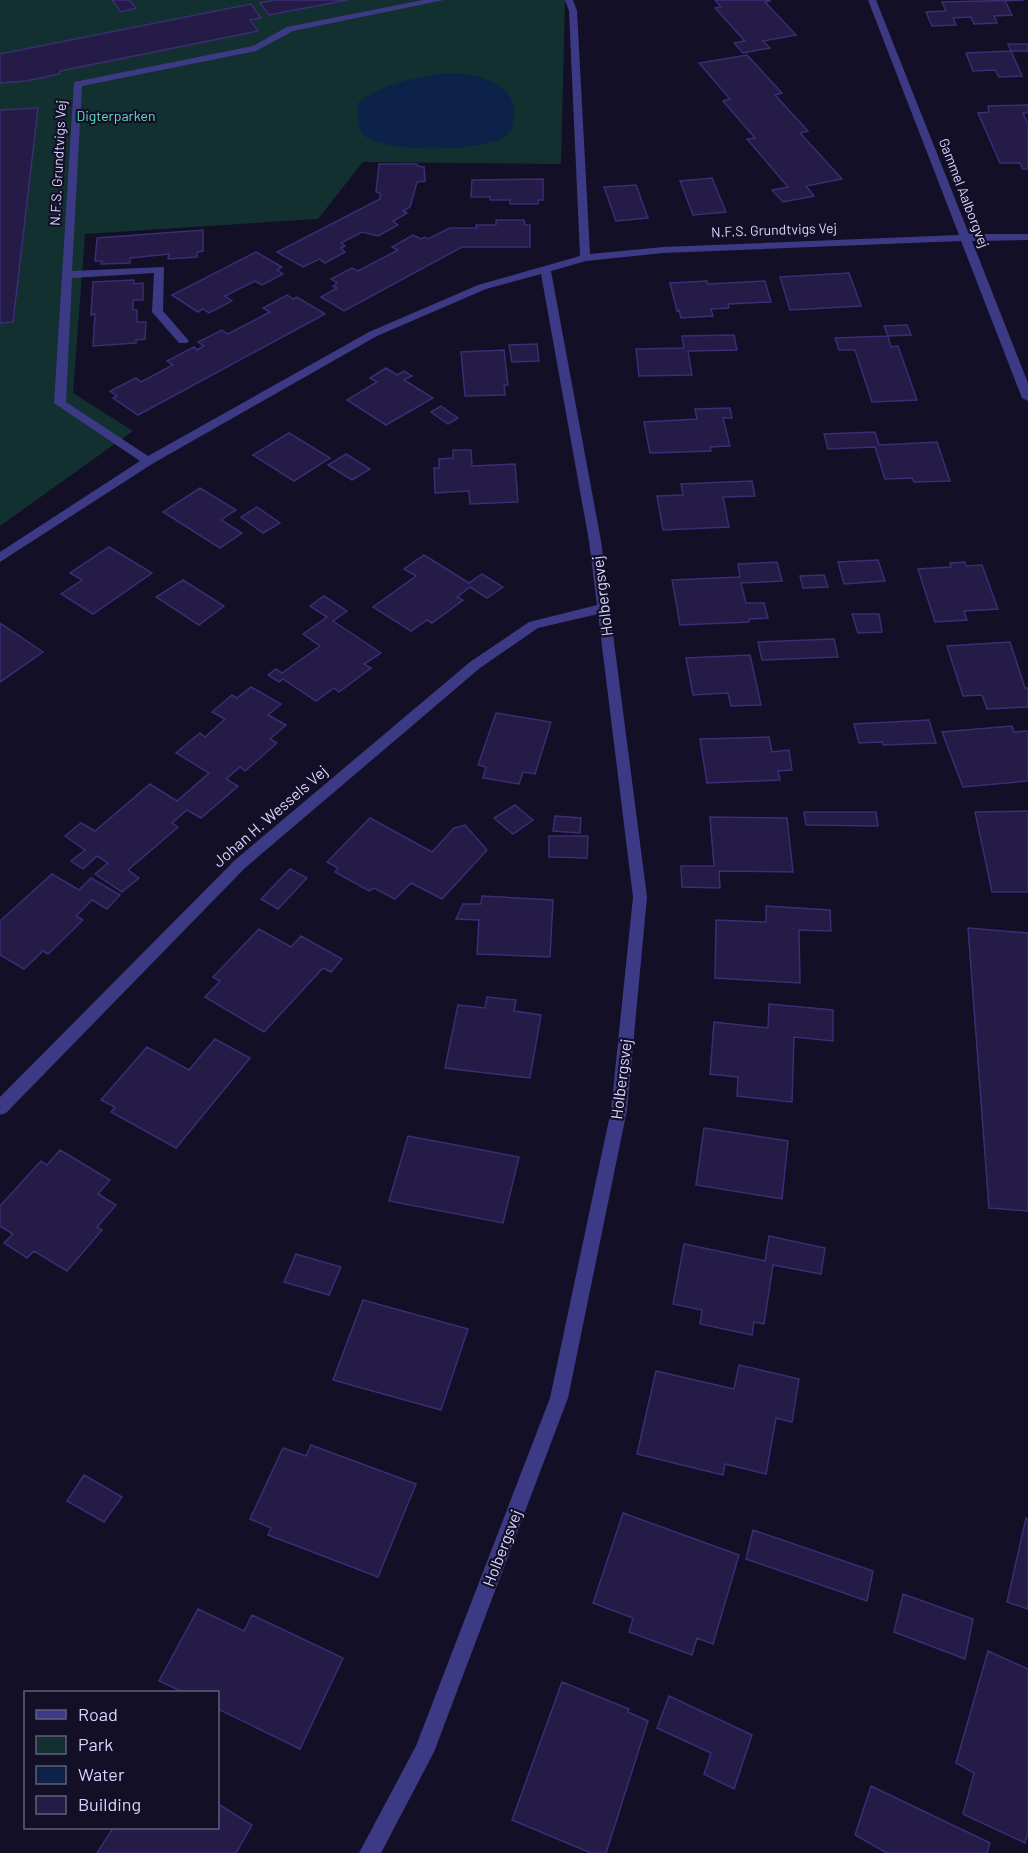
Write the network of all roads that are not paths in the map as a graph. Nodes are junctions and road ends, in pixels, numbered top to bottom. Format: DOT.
graph roads {
  1 [pos="440,0"];
  2 [pos="569,0"];
  3 [pos="872,0"];
  4 [pos="1028,237"];
  5 [pos="965,238"];
  6 [pos="585,258"];
  7 [pos="545,268"];
  8 [pos="66,275"];
  9 [pos="183,341"];
  10 [pos="1028,398"];
  11 [pos="148,461"];
  12 [pos="0,558"];
  13 [pos="603,608"];
  14 [pos="0,1108"];
  15 [pos="370,1853"];
  1 -- 8 [label="street, N.F.S. Grundtvigs Vej"];
  2 -- 6 [label="street"];
  3 -- 5 [label="street, Gammel Aalborgvej"];
  4 -- 5 [label="street, N.F.S. Grundtvigs Vej"];
  5 -- 6 [label="street, N.F.S. Grundtvigs Vej"];
  5 -- 10 [label="street, Gammel Aalborgvej"];
  6 -- 7 [label="street, N.F.S. Grundtvigs Vej"];
  7 -- 11 [label="street, N.F.S. Grundtvigs Vej"];
  7 -- 13 [label="street, Holbergsvej"];
  8 -- 9 [label="street"];
  8 -- 11 [label="street, N.F.S. Grundtvigs Vej"];
  11 -- 12 [label="street, N.F.S. Grundtvigs Vej"];
  13 -- 14 [label="street, Johan H. Wessels Vej"];
  13 -- 15 [label="street, Holbergsvej"];
}
